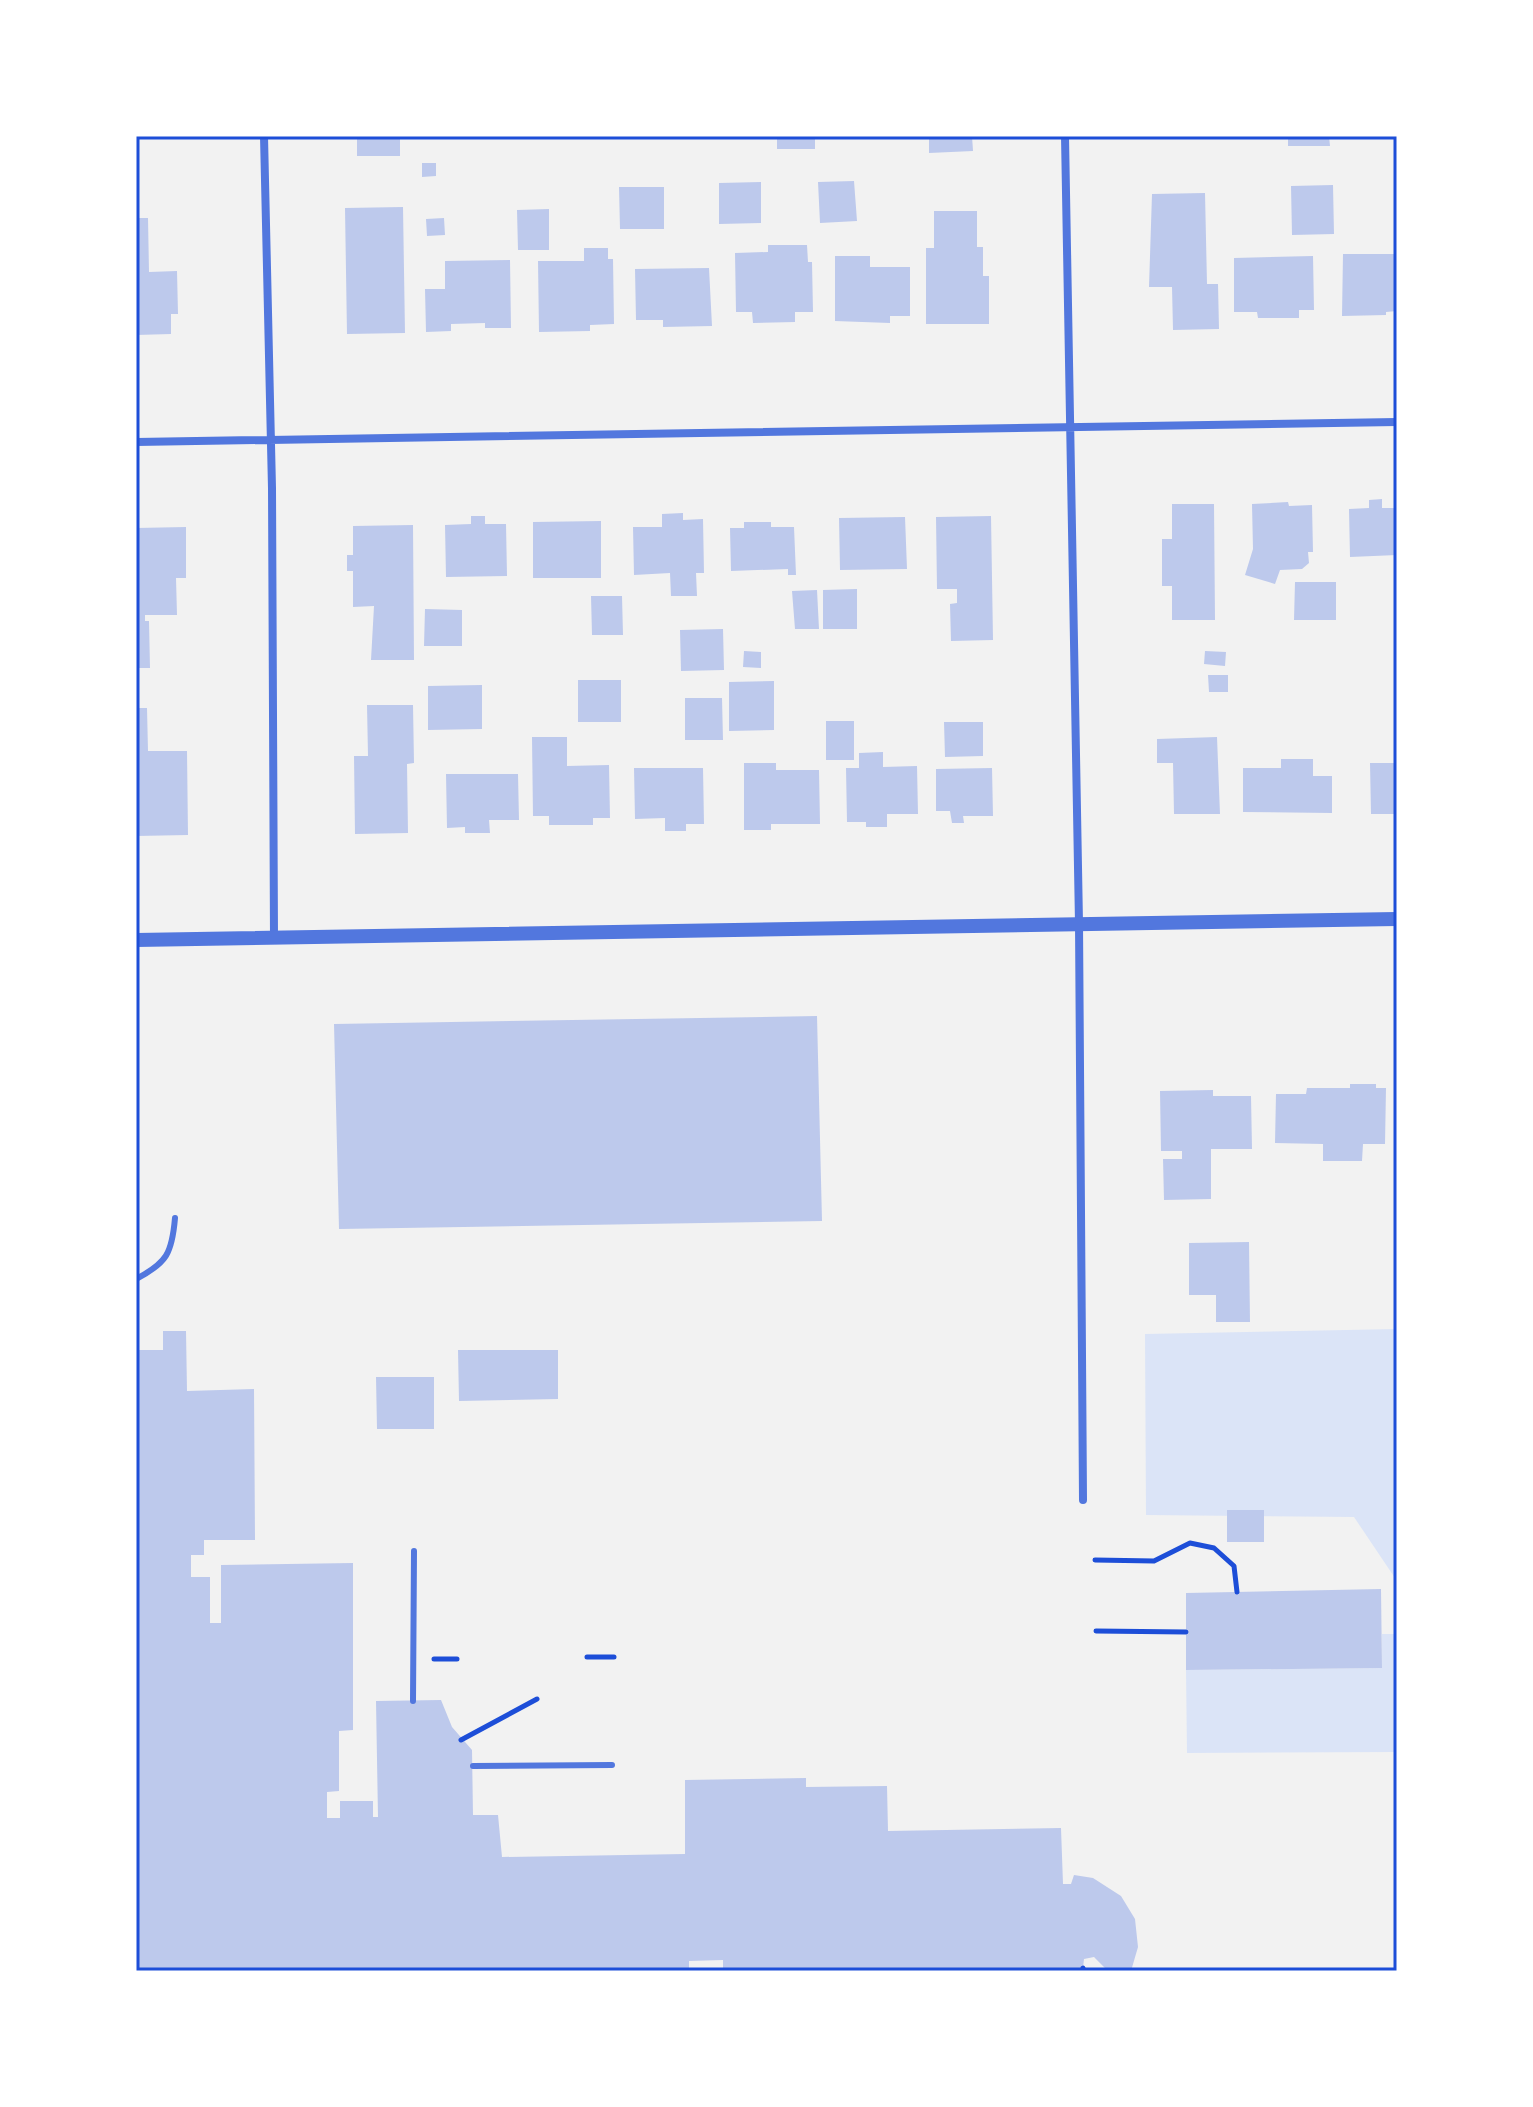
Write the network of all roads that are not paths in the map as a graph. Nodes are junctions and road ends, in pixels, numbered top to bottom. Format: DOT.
graph roads {
  1 [pos="264,136"];
  2 [pos="1065,136"];
  3 [pos="1397,422"];
  4 [pos="1070,428"];
  5 [pos="271,441"];
  6 [pos="136,442"];
  7 [pos="1397,919"];
  8 [pos="1079,923"];
  9 [pos="274,939"];
  10 [pos="136,940"];
  11 [pos="175,1218"];
  12 [pos="136,1279"];
  13 [pos="1083,1500"];
  14 [pos="414,1551"];
  15 [pos="413,1701"];
  16 [pos="612,1765"];
  17 [pos="473,1766"];
  1 -- 5 [label="street"];
  2 -- 4 [label="street"];
  3 -- 4 [label="street"];
  4 -- 5 [label="street"];
  4 -- 8 [label="street"];
  5 -- 6 [label="street"];
  5 -- 9 [label="street"];
  7 -- 8 [label="street"];
  8 -- 9 [label="street"];
  8 -- 13 [label="street"];
  9 -- 10 [label="street"];
  11 -- 12 [label="lane"];
  14 -- 15 [label="lane"];
  16 -- 17 [label="lane"];
}
